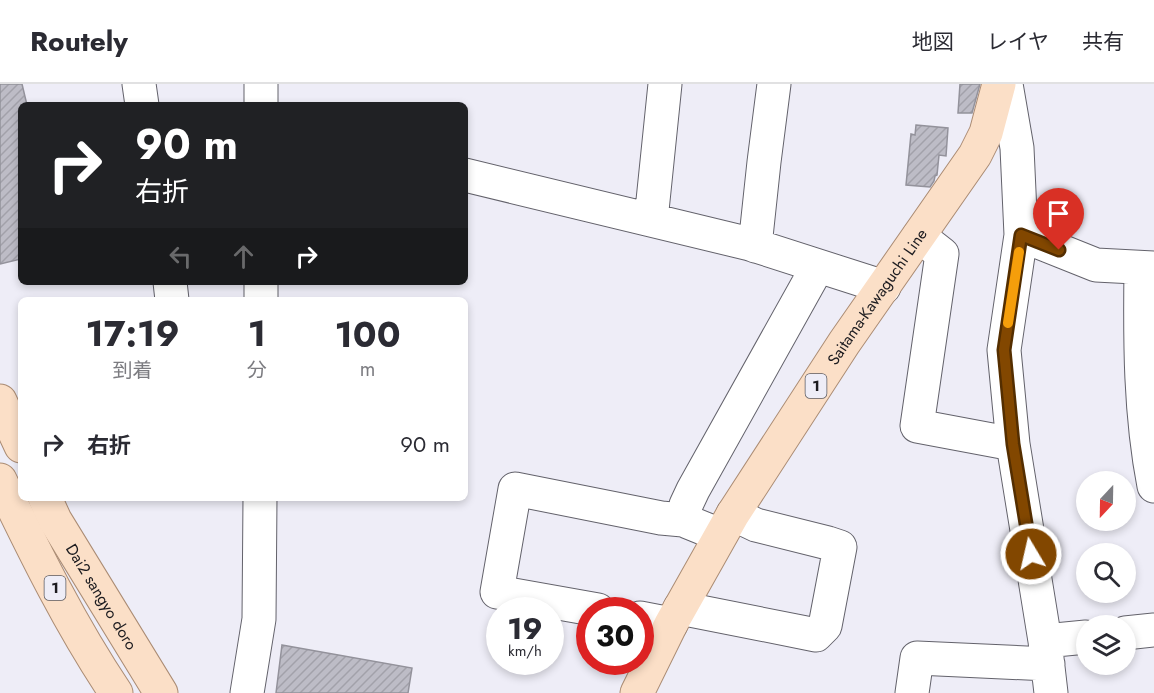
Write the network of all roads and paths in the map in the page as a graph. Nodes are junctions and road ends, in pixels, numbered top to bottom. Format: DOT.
graph roads {
  1 [pos="139,84"];
  2 [pos="261,84"];
  3 [pos="664,84"];
  4 [pos="774,84"];
  5 [pos="999,84"];
  6 [pos="1006,84"];
  7 [pos="142,102"];
  8 [pos="261,102"];
  9 [pos="468,176"];
  10 [pos="651,220"];
  11 [pos="1021,235"];
  12 [pos="919,236"];
  13 [pos="755,246"];
  14 [pos="818,266"];
  15 [pos="1147,268"];
  16 [pos="884,287"];
  17 [pos="1148,381"];
  18 [pos="0,401"];
  19 [pos="18,440"];
  20 [pos="1013,444"];
  21 [pos="1154,486"];
  22 [pos="4,496"];
  23 [pos="46,501"];
  24 [pos="260,501"];
  25 [pos="683,520"];
  26 [pos="727,524"];
  27 [pos="576,606"];
  28 [pos="664,616"];
  29 [pos="1154,630"];
  30 [pos="1136,632"];
  31 [pos="1076,645"];
  32 [pos="1048,666"];
  33 [pos="116,693"];
  34 [pos="161,693"];
  35 [pos="247,693"];
  36 [pos="637,693"];
  37 [pos="912,693"];
  1 -- 7 [label="street"];
  2 -- 8 [label="street"];
  3 -- 10 [label="street"];
  4 -- 13 [label="street"];
  5 -- 12 [label="main road, Saitama-Kawaguchi Line / 1"];
  6 -- 11 [label="street"];
  9 -- 10 [label="street"];
  10 -- 13 [label="street"];
  11 -- 15 [label="street"];
  11 -- 20 [label="street"];
  12 -- 16 [label="main road, Saitama-Kawaguchi Line / 1"];
  12 -- 20 [label="street"];
  13 -- 14 [label="street"];
  14 -- 16 [label="street"];
  14 -- 25 [label="street"];
  15 -- 17 [label="street"];
  16 -- 26 [label="main road, Saitama-Kawaguchi Line / 1"];
  17 -- 21 [label="street"];
  18 -- 19 [label="main road"];
  20 -- 32 [label="street"];
  22 -- 33 [label="main road, 1"];
  23 -- 34 [label="main road, Dai2 sangyo doro / 1"];
  24 -- 35 [label="street"];
  25 -- 26 [label="street"];
  25 -- 27 [label="street"];
  26 -- 28 [label="main road, Saitama-Kawaguchi Line / 1"];
  26 -- 28 [label="street"];
  28 -- 36 [label="main road, Saitama-Kawaguchi Line / 1"];
  29 -- 30 [label="street"];
  31 -- 32 [label="street"];
  32 -- 37 [label="street"];
}
